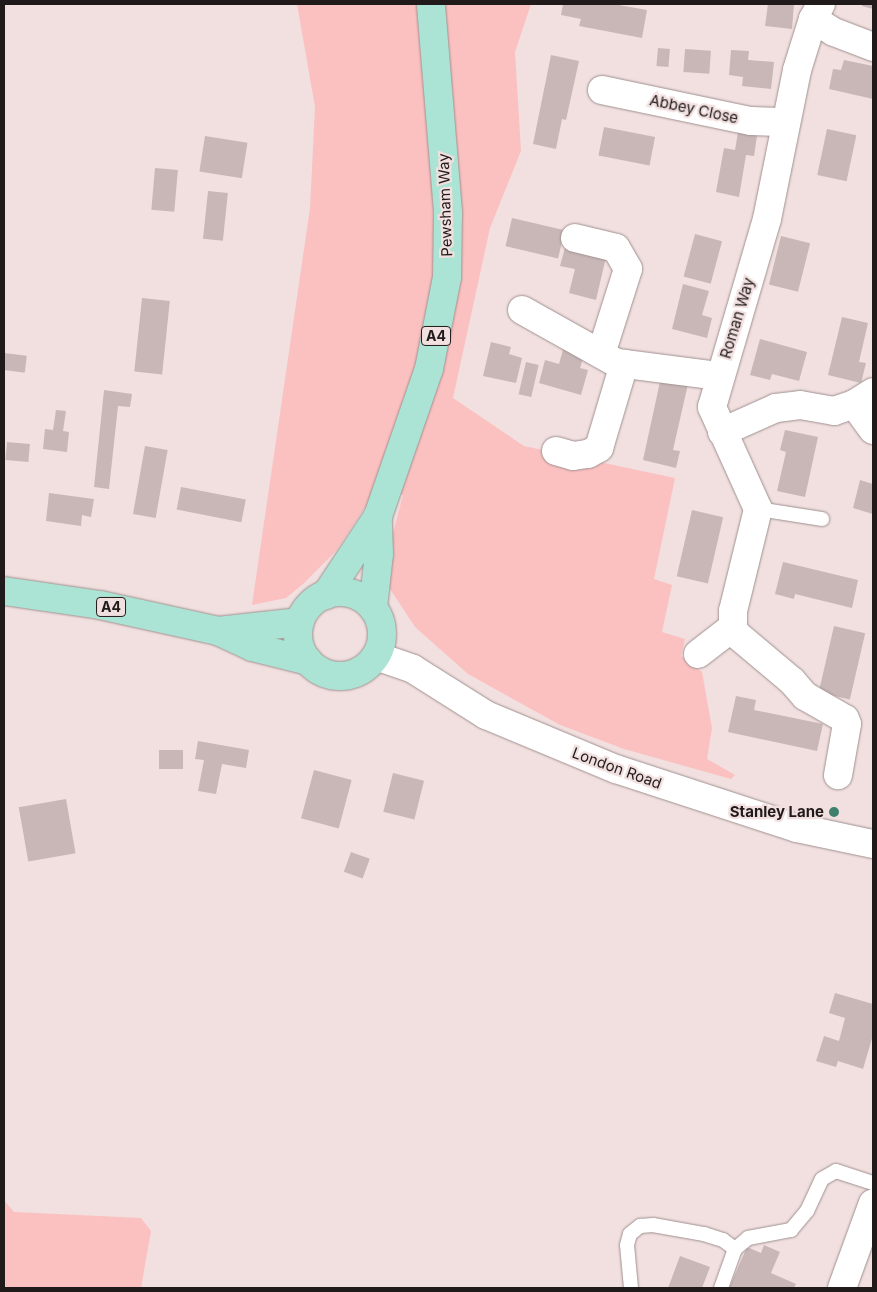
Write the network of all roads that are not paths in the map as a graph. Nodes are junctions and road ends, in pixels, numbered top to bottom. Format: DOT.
graph roads {
  1 [pos="431,4"];
  2 [pos="817,11"];
  3 [pos="873,46"];
  4 [pos="602,90"];
  5 [pos="786,122"];
  6 [pos="575,238"];
  7 [pos="522,310"];
  8 [pos="612,359"];
  9 [pos="720,376"];
  10 [pos="864,398"];
  11 [pos="873,430"];
  12 [pos="722,432"];
  13 [pos="556,451"];
  14 [pos="758,509"];
  15 [pos="378,516"];
  16 [pos="822,519"];
  17 [pos="4,591"];
  18 [pos="326,595"];
  19 [pos="373,608"];
  20 [pos="300,622"];
  21 [pos="733,627"];
  22 [pos="218,631"];
  23 [pos="698,654"];
  24 [pos="376,656"];
  25 [pos="308,661"];
  26 [pos="838,775"];
  27 [pos="873,844"];
  28 [pos="873,1183"];
  29 [pos="873,1203"];
  30 [pos="735,1249"];
  31 [pos="631,1288"];
  32 [pos="721,1288"];
  33 [pos="842,1288"];
  1 -- 15 [label="main road, Pewsham Way / A4"];
  2 -- 3 [label="street"];
  2 -- 5 [label="street, Roman Way"];
  4 -- 5 [label="street, Abbey Close"];
  5 -- 9 [label="street, Roman Way"];
  6 -- 8 [label="street"];
  7 -- 8 [label="street"];
  8 -- 9 [label="street"];
  8 -- 13 [label="street"];
  9 -- 12 [label="street, Roman Way"];
  10 -- 11 [label="street"];
  10 -- 12 [label="street"];
  12 -- 14 [label="street, Roman Way"];
  14 -- 16 [label="lane"];
  14 -- 21 [label="street"];
  15 -- 18 [label="main road, Pewsham Way / A4"];
  15 -- 19 [label="main road, Pewsham Way / A4"];
  17 -- 22 [label="main road, A4"];
  18 -- 19 [label="main road"];
  18 -- 20 [label="main road, A4"];
  19 -- 24 [label="main road, A4"];
  20 -- 22 [label="main road"];
  20 -- 25 [label="main road"];
  21 -- 23 [label="street"];
  21 -- 26 [label="street"];
  22 -- 25 [label="main road, A4"];
  24 -- 25 [label="main road, A4"];
  24 -- 27 [label="street, London Road"];
  28 -- 30 [label="lane"];
  29 -- 33 [label="street"];
  30 -- 31 [label="lane"];
  30 -- 32 [label="lane"];
}
